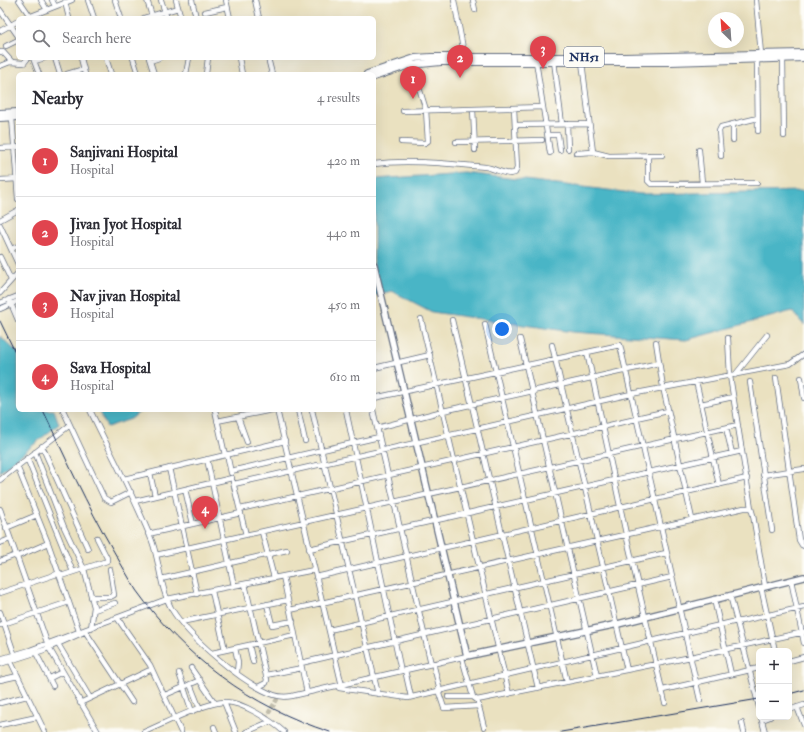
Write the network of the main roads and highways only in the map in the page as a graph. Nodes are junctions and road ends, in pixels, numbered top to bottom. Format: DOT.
graph roads {
  1 [pos="804,52"];
  2 [pos="759,57"];
  3 [pos="465,58"];
  4 [pos="804,58"];
  5 [pos="373,72"];
  6 [pos="376,76"];
  7 [pos="16,112"];
  8 [pos="0,113"];
  9 [pos="15,117"];
  10 [pos="0,118"];
  11 [pos="376,274"];
  12 [pos="804,577"];
  1 -- 2 [label="highway, NH51"];
  2 -- 3 [label="highway, NH51"];
  2 -- 3 [label="highway, NH51"];
  2 -- 4 [label="highway, NH51"];
  3 -- 5 [label="highway, NH51"];
  3 -- 6 [label="highway, NH51"];
  7 -- 8 [label="highway"];
  9 -- 10 [label="highway"];
  11 -- 12 [label="main road"];
}
